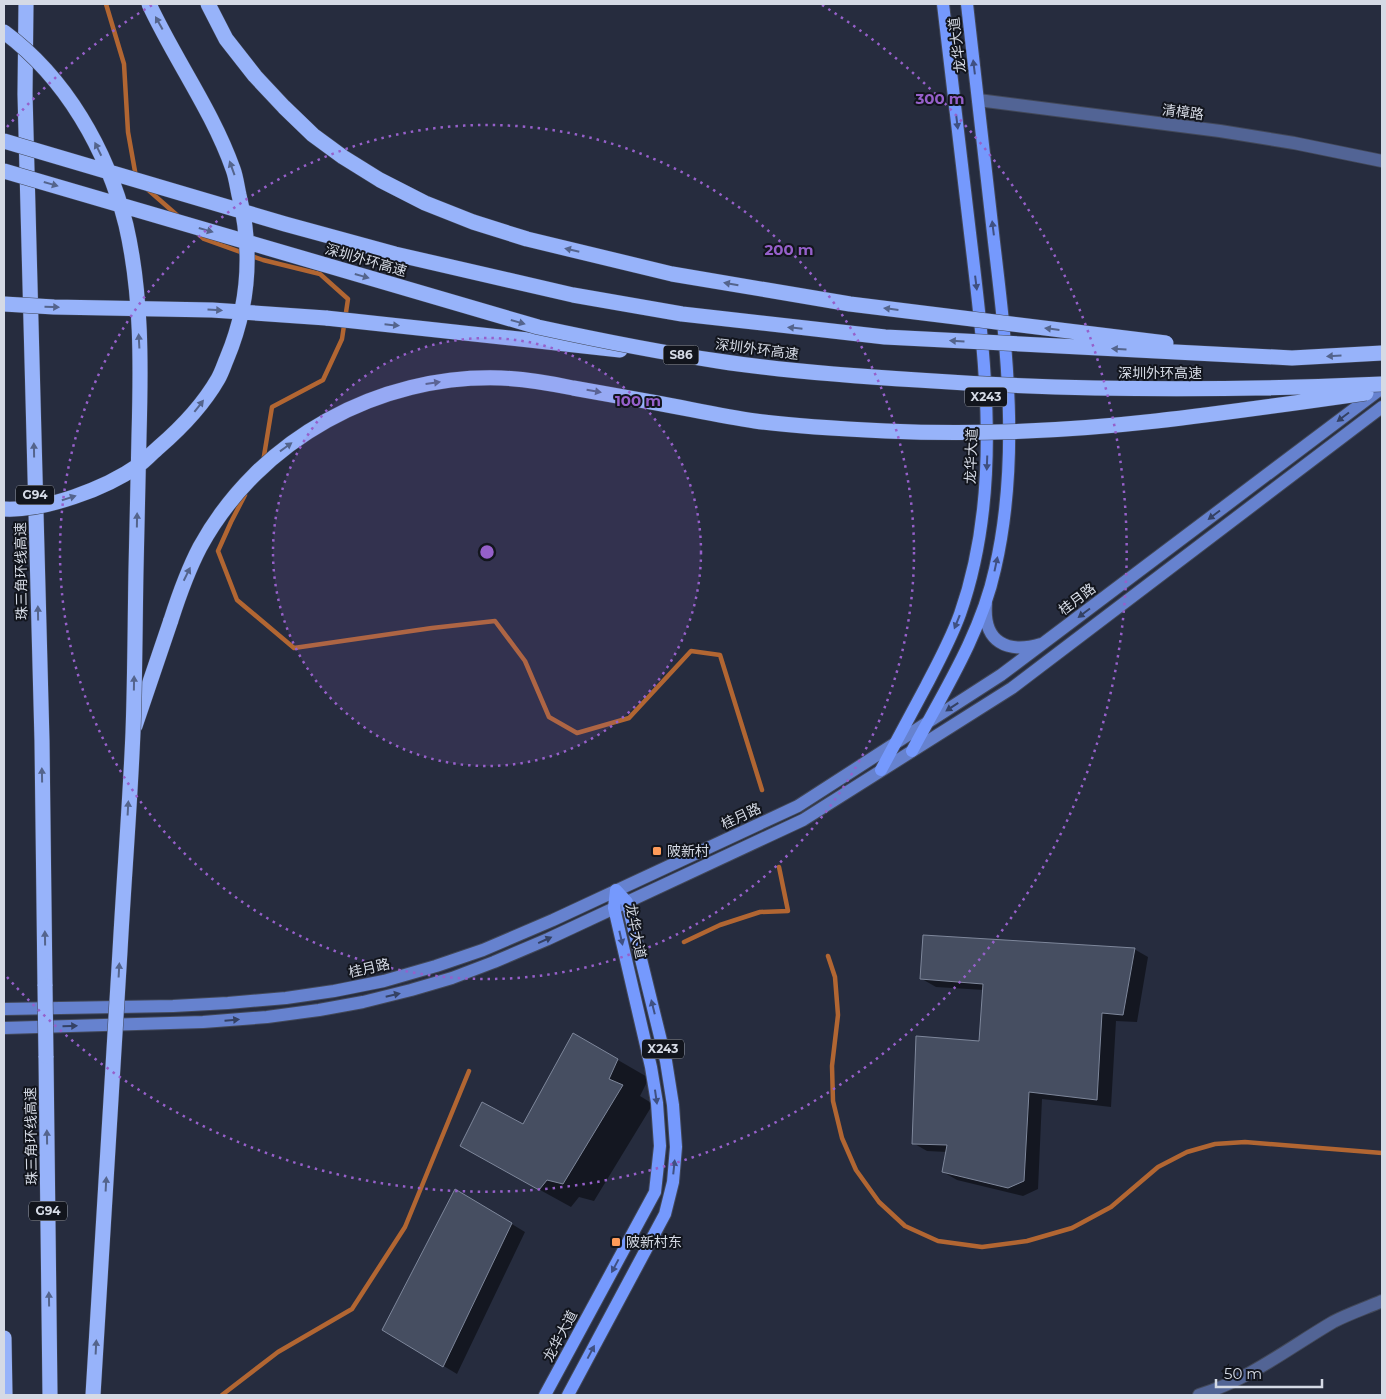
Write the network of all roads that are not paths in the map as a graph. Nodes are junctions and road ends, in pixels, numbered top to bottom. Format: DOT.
graph roads {
  1 [pos="26,4"];
  2 [pos="149,4"];
  3 [pos="199,4"];
  4 [pos="208,4"];
  5 [pos="943,4"];
  6 [pos="967,4"];
  7 [pos="4,32"];
  8 [pos="226,39"];
  9 [pos="978,100"];
  10 [pos="4,141"];
  11 [pos="1382,161"];
  12 [pos="4,171"];
  13 [pos="4,304"];
  14 [pos="1382,353"];
  15 [pos="1292,358"];
  16 [pos="720,361"];
  17 [pos="1382,384"];
  18 [pos="1382,389"];
  19 [pos="1382,407"];
  20 [pos="4,509"];
  21 [pos="986,602"];
  22 [pos="1043,644"];
  23 [pos="926,724"];
  24 [pos="133,732"];
  25 [pos="896,744"];
  26 [pos="912,751"];
  27 [pos="881,770"];
  28 [pos="616,890"];
  29 [pos="627,902"];
  30 [pos="614,908"];
  31 [pos="4,1009"];
  32 [pos="4,1028"];
  33 [pos="1382,1301"];
  34 [pos="4,1338"];
  35 [pos="4,1366"];
  36 [pos="4,1395"];
  37 [pos="50,1395"];
  38 [pos="93,1395"];
  39 [pos="546,1395"];
  40 [pos="568,1395"];
  41 [pos="1199,1395"];
  37 -- 1 [label="highway, 珠三角环线高速 / G94, one-way, bridge"];
  20 -- 2 [label="highway, one-way, bridge"];
  3 -- 8 [label="highway, bridge"];
  4 -- 8 [label="highway, bridge"];
  5 -- 25 [label="main road, 龙华大道 / X243, one-way"];
  9 -- 6 [label="main road, 龙华大道 / X243, one-way"];
  24 -- 7 [label="highway, one-way, bridge"];
  15 -- 8 [label="highway, one-way, bridge"];
  9 -- 11 [label="street, 清樟路"];
  21 -- 9 [label="main road, 龙华大道 / X243, one-way"];
  15 -- 10 [label="highway, 深圳外环高速, one-way, bridge"];
  12 -- 16 [label="highway, 深圳外环高速 / S86, one-way, bridge"];
  13 -- 16 [label="highway, one-way, bridge"];
  14 -- 15 [label="highway, 深圳外环高速, one-way, bridge"];
  16 -- 17 [label="highway, 深圳外环高速 / S86, bridge"];
  18 -- 22 [label="main road, 桂月路, one-way"];
  24 -- 18 [label="highway, one-way, bridge"];
  19 -- 26 [label="main road"];
  21 -- 22 [label="main road"];
  21 -- 23 [label="main road, 龙华大道 / X243"];
  22 -- 23 [label="main road, 桂月路, one-way"];
  23 -- 25 [label="main road, 桂月路"];
  23 -- 26 [label="main road, 龙华大道 / X243"];
  38 -- 24 [label="highway, one-way, bridge"];
  25 -- 27 [label="main road, 龙华大道 / X243"];
  25 -- 28 [label="main road, 桂月路"];
  26 -- 27 [label="main road"];
  27 -- 29 [label="main road"];
  28 -- 29 [label="main road, 龙华大道 / X243"];
  28 -- 30 [label="main road, 龙华大道 / X243"];
  28 -- 31 [label="main road, 桂月路"];
  29 -- 30 [label="main road"];
  40 -- 29 [label="main road, 龙华大道 / X243, one-way"];
  32 -- 30 [label="main road, one-way"];
  30 -- 39 [label="main road, 龙华大道 / X243, one-way"];
  33 -- 41 [label="street"];
  34 -- 35 [label="highway"];
  35 -- 36 [label="highway"];
}
